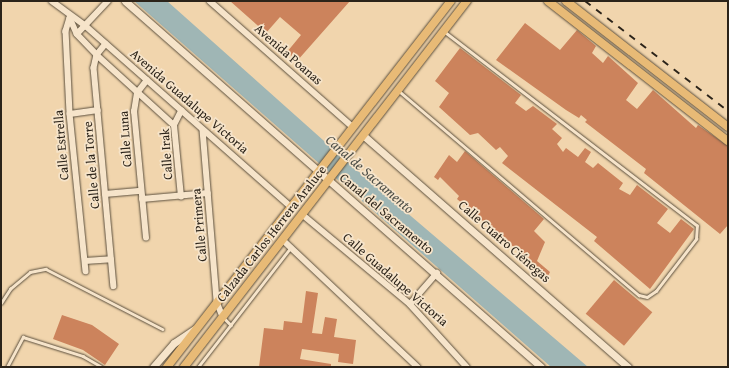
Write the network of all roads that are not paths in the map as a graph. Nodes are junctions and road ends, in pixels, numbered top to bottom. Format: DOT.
graph roads {
  1 [pos="52,1"];
  2 [pos="108,1"];
  3 [pos="125,1"];
  4 [pos="210,1"];
  5 [pos="451,1"];
  6 [pos="467,1"];
  7 [pos="548,1"];
  8 [pos="566,1"];
  9 [pos="70,18"];
  10 [pos="596,24"];
  11 [pos="86,26"];
  12 [pos="444,32"];
  13 [pos="589,32"];
  14 [pos="77,34"];
  15 [pos="106,44"];
  16 [pos="97,55"];
  17 [pos="658,71"];
  18 [pos="147,80"];
  19 [pos="651,80"];
  20 [pos="398,90"];
  21 [pos="137,93"];
  22 [pos="374,99"];
  23 [pos="385,108"];
  24 [pos="98,110"];
  25 [pos="181,110"];
  26 [pos="70,114"];
  27 [pos="174,125"];
  28 [pos="352,126"];
  29 [pos="728,127"];
  30 [pos="203,130"];
  31 [pos="364,136"];
  32 [pos="728,141"];
  33 [pos="319,169"];
  34 [pos="329,179"];
  35 [pos="141,190"];
  36 [pos="208,193"];
  37 [pos="105,194"];
  38 [pos="181,197"];
  39 [pos="142,199"];
  40 [pos="291,207"];
  41 [pos="302,214"];
  42 [pos="146,238"];
  43 [pos="283,240"];
  44 [pos="291,247"];
  45 [pos="111,259"];
  46 [pos="85,261"];
  47 [pos="86,270"];
  48 [pos="437,273"];
  49 [pos="114,286"];
  50 [pos="217,302"];
  51 [pos="1,303"];
  52 [pos="410,304"];
  53 [pos="223,317"];
  54 [pos="231,325"];
  55 [pos="198,327"];
  56 [pos="162,329"];
  57 [pos="538,366"];
  58 [pos="7,367"];
  59 [pos="102,367"];
  60 [pos="153,367"];
  61 [pos="167,367"];
  62 [pos="184,367"];
  63 [pos="198,367"];
  64 [pos="418,367"];
  65 [pos="468,367"];
  66 [pos="628,367"];
  1 -- 9 [label="street, Avenida Guadalupe Victoria"];
  2 -- 11 [label="street"];
  3 -- 33 [label="street, Canal del Sacramento"];
  4 -- 28 [label="street, Avenida Poanas"];
  5 -- 22 [label="main road, Calzada Carlos Herrera Araluce"];
  6 -- 12 [label="main road, Calzada Carlos Herrera Araluce"];
  7 -- 13 [label="main road"];
  8 -- 10 [label="main road"];
  9 -- 11 [label="street, Avenida Guadalupe Victoria"];
  9 -- 14 [label="street, Avenida Guadalupe Victoria"];
  9 -- 26 [label="street, Calle Estrella"];
  10 -- 13 [label="main road"];
  10 -- 17 [label="main road"];
  11 -- 14 [label="street"];
  11 -- 15 [label="street, Avenida Guadalupe Victoria"];
  12 -- 20 [label="main road, Calzada Carlos Herrera Araluce"];
  12 -- 20 [label="lane"];
  13 -- 19 [label="main road"];
  14 -- 16 [label="street, Avenida Guadalupe Victoria"];
  15 -- 16 [label="street"];
  15 -- 18 [label="street, Avenida Guadalupe Victoria"];
  16 -- 21 [label="street, Avenida Guadalupe Victoria"];
  16 -- 24 [label="street, Calle de la Torre"];
  17 -- 19 [label="main road"];
  17 -- 29 [label="main road"];
  18 -- 21 [label="street, Calle Luna"];
  18 -- 25 [label="street, Avenida Guadalupe Victoria"];
  19 -- 32 [label="main road"];
  20 -- 23 [label="main road, Calzada Carlos Herrera Araluce"];
  21 -- 27 [label="street, Avenida Guadalupe Victoria"];
  21 -- 35 [label="street, Calle Luna"];
  22 -- 23 [label="main road"];
  22 -- 28 [label="main road, Calzada Carlos Herrera Araluce"];
  23 -- 31 [label="main road, Calzada Carlos Herrera Araluce"];
  24 -- 26 [label="street"];
  24 -- 37 [label="street, Calle de la Torre"];
  25 -- 27 [label="street, Calle Irak"];
  25 -- 30 [label="street, Avenida Guadalupe Victoria"];
  26 -- 46 [label="street, Calle Estrella"];
  27 -- 38 [label="street, Calle Irak"];
  28 -- 33 [label="main road, Calzada Carlos Herrera Araluce"];
  30 -- 36 [label="street, Calle Primera"];
  30 -- 40 [label="street, Avenida Guadalupe Victoria"];
  31 -- 34 [label="main road, Calzada Carlos Herrera Araluce"];
  31 -- 66 [label="street, Calle Cuatro Ciénegas"];
  33 -- 34 [label="street, Canal del Sacramento"];
  33 -- 40 [label="main road, Calzada Carlos Herrera Araluce"];
  34 -- 41 [label="main road, Calzada Carlos Herrera Araluce"];
  34 -- 48 [label="street, Canal del Sacramento"];
  35 -- 37 [label="street"];
  35 -- 39 [label="street, Calle Luna"];
  36 -- 38 [label="street"];
  36 -- 50 [label="street, Calle Primera"];
  37 -- 45 [label="street, Calle de la Torre"];
  38 -- 39 [label="street"];
  39 -- 42 [label="street, Calle Luna"];
  40 -- 50 [label="main road, Calzada Carlos Herrera Araluce"];
  41 -- 43 [label="main road, Calzada Carlos Herrera Araluce"];
  41 -- 52 [label="street, Calle Guadalupe Victoria"];
  43 -- 44 [label="street"];
  43 -- 53 [label="main road, Calzada Carlos Herrera Araluce"];
  44 -- 54 [label="lane"];
  44 -- 64 [label="street"];
  45 -- 46 [label="street"];
  45 -- 49 [label="street, Calle de la Torre"];
  46 -- 47 [label="street, Calle Estrella"];
  48 -- 52 [label="street"];
  48 -- 57 [label="street, Canal del Sacramento"];
  50 -- 53 [label="street, Calle Primera"];
  50 -- 55 [label="main road, Calzada Carlos Herrera Araluce"];
  51 -- 56 [label="lane"];
  52 -- 65 [label="street, Calle Guadalupe Victoria"];
  53 -- 54 [label="lane"];
  53 -- 62 [label="main road, Calzada Carlos Herrera Araluce"];
  54 -- 63 [label="lane"];
  55 -- 60 [label="street"];
  55 -- 61 [label="main road, Calzada Carlos Herrera Araluce"];
  58 -- 59 [label="lane"];
}
